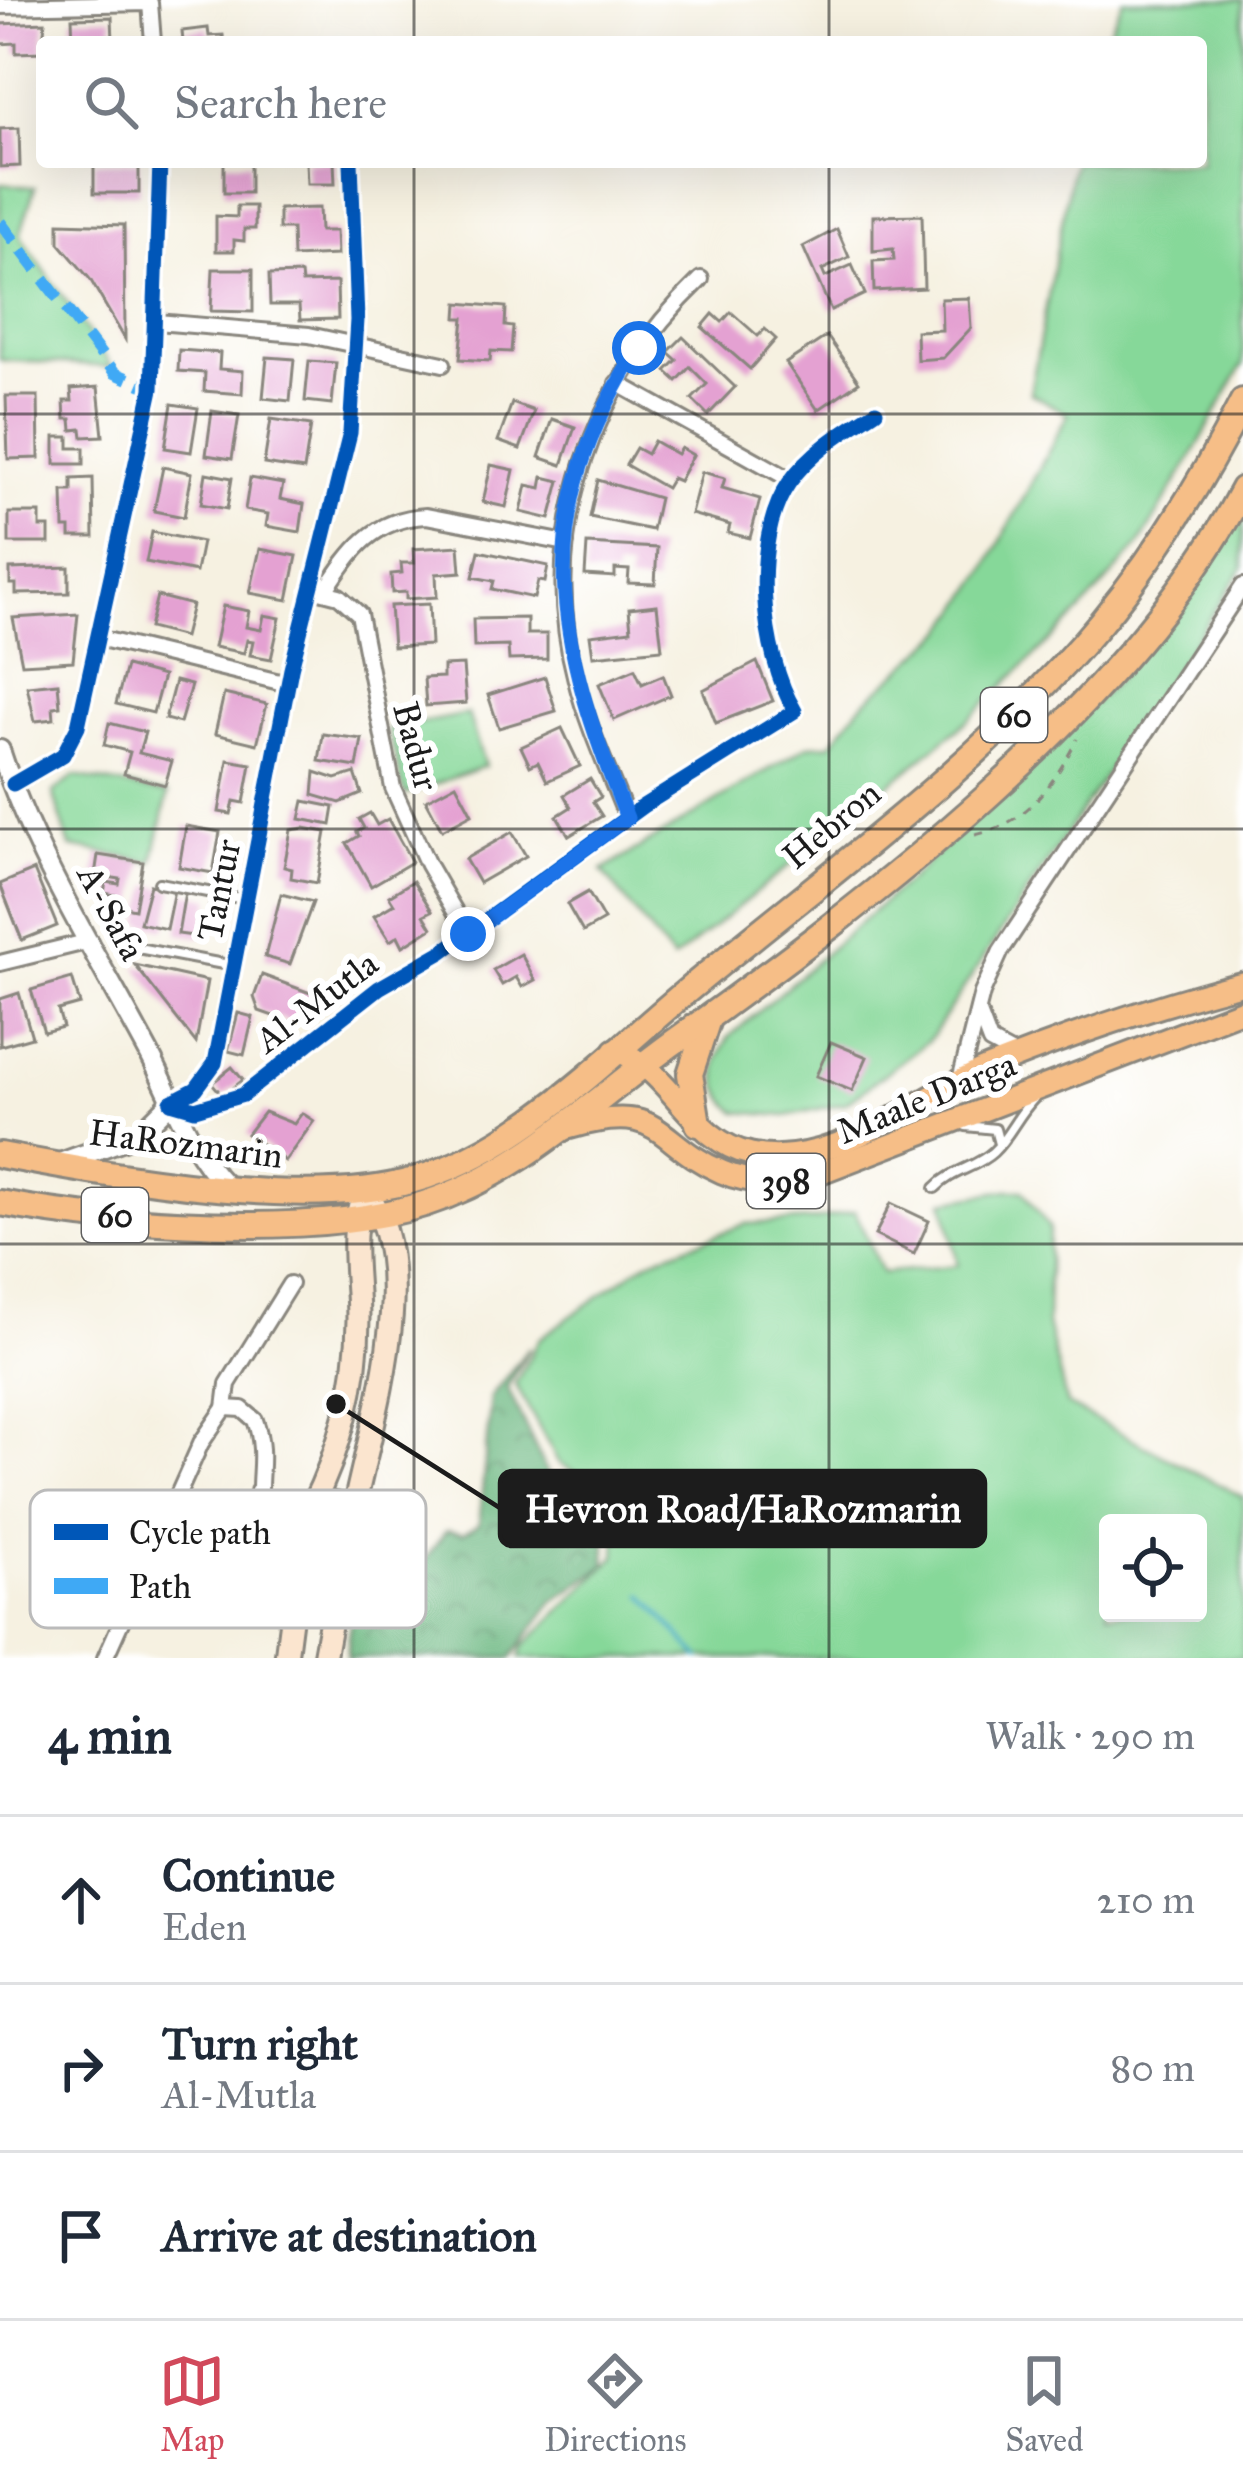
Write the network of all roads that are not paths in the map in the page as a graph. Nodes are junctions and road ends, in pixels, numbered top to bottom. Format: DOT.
graph roads {
  1 [pos="0,7"];
  2 [pos="153,36"];
  3 [pos="160,168"];
  4 [pos="351,168"];
  5 [pos="701,279"];
  6 [pos="157,322"];
  7 [pos="355,347"];
  8 [pos="443,364"];
  9 [pos="617,382"];
  10 [pos="1243,401"];
  11 [pos="876,411"];
  12 [pos="791,480"];
  13 [pos="1243,489"];
  14 [pos="566,544"];
  15 [pos="1243,586"];
  16 [pos="318,590"];
  17 [pos="98,638"];
  18 [pos="290,677"];
  19 [pos="0,750"];
  20 [pos="13,784"];
  21 [pos="627,818"];
  22 [pos="160,883"];
  23 [pos="247,899"];
  24 [pos="468,934"];
  25 [pos="90,941"];
  26 [pos="138,948"];
  27 [pos="0,963"];
  28 [pos="234,966"];
  29 [pos="1243,983"];
  30 [pos="978,1008"];
  31 [pos="1243,1010"];
  32 [pos="710,1018"];
  33 [pos="615,1051"];
  34 [pos="1018,1057"];
  35 [pos="644,1065"];
  36 [pos="960,1080"];
  37 [pos="1049,1084"];
  38 [pos="171,1102"];
  39 [pos="698,1124"];
  40 [pos="568,1128"];
  41 [pos="941,1130"];
  42 [pos="999,1145"];
  43 [pos="0,1155"];
  44 [pos="57,1164"];
  45 [pos="226,1186"];
  46 [pos="934,1188"];
  47 [pos="365,1190"];
  48 [pos="0,1203"];
  49 [pos="384,1214"];
  50 [pos="353,1218"];
  51 [pos="290,1284"];
  52 [pos="225,1408"];
  53 [pos="180,1490"];
  54 [pos="258,1490"];
  55 [pos="317,1490"];
  56 [pos="358,1490"];
  57 [pos="118,1628"];
  58 [pos="289,1628"];
  59 [pos="329,1628"];
  60 [pos="105,1658"];
  61 [pos="286,1658"];
  62 [pos="324,1658"];
  1 -- 2 [label="street"];
  3 -- 6 [label="street"];
  4 -- 7 [label="street, Tantur"];
  5 -- 9 [label="street"];
  6 -- 7 [label="street"];
  6 -- 17 [label="street"];
  7 -- 8 [label="street"];
  7 -- 16 [label="street, Tantur"];
  9 -- 12 [label="street"];
  9 -- 14 [label="street"];
  10 -- 33 [label="highway, Hebron / 60"];
  11 -- 12 [label="street"];
  12 -- 21 [label="street, Al-Mutla"];
  13 -- 32 [label="highway, 60"];
  14 -- 16 [label="street"];
  14 -- 21 [label="street"];
  15 -- 30 [label="street"];
  16 -- 18 [label="street, Tantur"];
  16 -- 24 [label="street, Badur"];
  17 -- 18 [label="street"];
  17 -- 20 [label="street"];
  18 -- 23 [label="street, Tantur"];
  19 -- 20 [label="street, A-Safa"];
  20 -- 25 [label="street, A-Safa"];
  21 -- 24 [label="street, Al-Mutla"];
  22 -- 23 [label="lane"];
  23 -- 28 [label="street, Tantur"];
  24 -- 38 [label="street, Al-Mutla"];
  25 -- 27 [label="street"];
  25 -- 38 [label="street, A-Safa"];
  26 -- 28 [label="lane"];
  28 -- 38 [label="street, Tantur"];
  29 -- 34 [label="main road, Maale Darga / 398"];
  30 -- 34 [label="street"];
  30 -- 36 [label="street"];
  31 -- 37 [label="main road, Maale Darga / 398"];
  32 -- 35 [label="highway, 60"];
  32 -- 39 [label="highway"];
  33 -- 35 [label="main road, Maale Darga"];
  33 -- 47 [label="highway, Hebron / 60"];
  34 -- 36 [label="main road, Maale Darga / 398"];
  35 -- 39 [label="main road, Maale Darga / 398"];
  35 -- 40 [label="highway, 60"];
  36 -- 39 [label="main road, Maale Darga / 398"];
  37 -- 41 [label="main road, Maale Darga / 398"];
  37 -- 42 [label="lane"];
  38 -- 44 [label="street"];
  38 -- 45 [label="street, A-Safa"];
  40 -- 41 [label="main road, Maale Darga / 398"];
  40 -- 49 [label="highway, 60"];
  41 -- 42 [label="lane"];
  42 -- 46 [label="lane"];
  43 -- 44 [label="highway, HaRozmarin / 60"];
  44 -- 45 [label="highway, HaRozmarin / 60"];
  45 -- 47 [label="highway, HaRozmarin / 60"];
  47 -- 49 [label="main road"];
  47 -- 50 [label="main road"];
  48 -- 50 [label="highway, HaRozmarin / 60"];
  49 -- 50 [label="highway, 60"];
  49 -- 56 [label="main road"];
  50 -- 55 [label="main road"];
  51 -- 52 [label="street"];
  52 -- 53 [label="street"];
  52 -- 54 [label="street"];
  57 -- 60 [label="street"];
  58 -- 61 [label="main road"];
  59 -- 62 [label="main road"];
}
